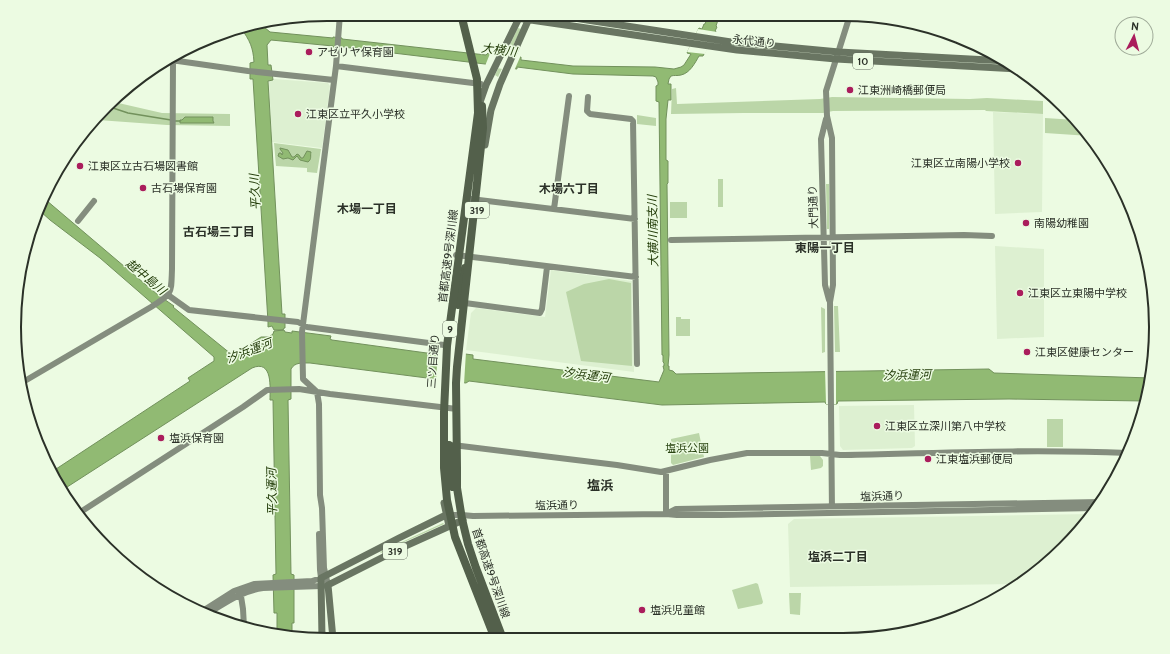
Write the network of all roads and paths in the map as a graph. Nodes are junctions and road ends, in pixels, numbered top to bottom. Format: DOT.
graph roads {
  1 [pos="339,21"];
  2 [pos="463,21"];
  3 [pos="463,21"];
  4 [pos="517,21"];
  5 [pos="528,21"];
  6 [pos="554,21"];
  7 [pos="592,21"];
  8 [pos="848,21"];
  9 [pos="839,52"];
  10 [pos="836,59"];
  11 [pos="992,60"];
  12 [pos="177,61"];
  13 [pos="173,63"];
  14 [pos="336,66"];
  15 [pos="1006,68"];
  16 [pos="334,80"];
  17 [pos="486,85"];
  18 [pos="569,96"];
  19 [pos="588,97"];
  20 [pos="827,116"];
  21 [pos="464,198"];
  22 [pos="478,200"];
  23 [pos="94,201"];
  24 [pos="554,209"];
  25 [pos="635,219"];
  26 [pos="78,221"];
  27 [pos="992,236"];
  28 [pos="824,238"];
  29 [pos="833,238"];
  30 [pos="671,240"];
  31 [pos="456,255"];
  32 [pos="471,257"];
  33 [pos="547,266"];
  34 [pos="636,277"];
  35 [pos="166,297"];
  36 [pos="830,302"];
  37 [pos="461,304"];
  38 [pos="303,325"];
  39 [pos="444,345"];
  40 [pos="637,364"];
  41 [pos="26,380"];
  42 [pos="317,392"];
  43 [pos="441,408"];
  44 [pos="457,409"];
  45 [pos="441,445"];
  46 [pos="457,446"];
  47 [pos="1122,453"];
  48 [pos="831,454"];
  49 [pos="666,471"];
  50 [pos="1093,502"];
  51 [pos="1089,508"];
  52 [pos="832,510"];
  53 [pos="82,511"];
  54 [pos="666,514"];
  55 [pos="446,515"];
  56 [pos="462,517"];
  57 [pos="449,526"];
  58 [pos="323,577"];
  59 [pos="296,585"];
  60 [pos="325,586"];
  61 [pos="240,591"];
  62 [pos="207,608"];
  63 [pos="212,611"];
  64 [pos="244,622"];
  65 [pos="322,633"];
  66 [pos="332,633"];
  67 [pos="492,633"];
  68 [pos="493,633"];
  69 [pos="500,633"];
  70 [pos="501,633"];
  71 [pos="501,633"];
  1 -- 14 [label="street"];
  2 -- 68 [label="highway, 首都高速9号深川線 / 9, bridge"];
  3 -- 70 [label="highway, 首都高速9号深川線 / 9, bridge"];
  4 -- 17 [label="main road, 三ツ目通り / 319"];
  5 -- 22 [label="main road, 319"];
  6 -- 10 [label="main road, 永代通り / 10"];
  7 -- 9 [label="main road, 永代通り / 10"];
  8 -- 9 [label="street, 大門通り"];
  9 -- 10 [label="street, 大門通り"];
  9 -- 11 [label="main road, 永代通り / 10"];
  10 -- 15 [label="main road, 永代通り / 10"];
  10 -- 20 [label="street, 大門通り"];
  12 -- 16 [label="street"];
  13 -- 35 [label="street"];
  14 -- 16 [label="street"];
  14 -- 17 [label="street"];
  16 -- 38 [label="street"];
  17 -- 21 [label="main road, 三ツ目通り / 319"];
  18 -- 24 [label="street"];
  19 -- 25 [label="street"];
  20 -- 28 [label="street, 大門通り"];
  20 -- 29 [label="street, 大門通り"];
  21 -- 22 [label="street"];
  21 -- 31 [label="main road, 三ツ目通り / 319"];
  22 -- 24 [label="street"];
  22 -- 32 [label="main road, 319"];
  23 -- 26 [label="street"];
  24 -- 25 [label="street"];
  25 -- 34 [label="street"];
  27 -- 29 [label="street"];
  28 -- 29 [label="street"];
  28 -- 30 [label="street"];
  28 -- 36 [label="street, 大門通り"];
  29 -- 36 [label="street, 大門通り"];
  31 -- 32 [label="street"];
  31 -- 39 [label="main road, 三ツ目通り / 319"];
  32 -- 33 [label="street"];
  32 -- 37 [label="highway"];
  33 -- 34 [label="street"];
  33 -- 37 [label="street"];
  34 -- 40 [label="street"];
  35 -- 38 [label="street"];
  35 -- 41 [label="street"];
  36 -- 48 [label="street"];
  37 -- 44 [label="main road, bridge"];
  37 -- 69 [label="highway, bridge"];
  38 -- 39 [label="street"];
  38 -- 42 [label="street"];
  39 -- 43 [label="main road, 三ツ目通り / 319"];
  42 -- 43 [label="street"];
  42 -- 53 [label="street"];
  42 -- 58 [label="street"];
  43 -- 44 [label="street"];
  43 -- 45 [label="main road, 三ツ目通り / 319"];
  44 -- 46 [label="main road"];
  45 -- 46 [label="street"];
  45 -- 55 [label="main road, 三ツ目通り / 319"];
  46 -- 49 [label="street"];
  46 -- 56 [label="main road"];
  47 -- 48 [label="street"];
  48 -- 49 [label="street"];
  48 -- 52 [label="street"];
  49 -- 54 [label="street"];
  50 -- 52 [label="street, 塩浜通り"];
  51 -- 52 [label="street, 塩浜通り"];
  52 -- 54 [label="street, 塩浜通り"];
  54 -- 56 [label="street, 塩浜通り"];
  55 -- 56 [label="street, 塩浜通り"];
  55 -- 57 [label="main road, 三ツ目通り / 319"];
  55 -- 58 [label="main road, 319"];
  56 -- 57 [label="main road, 319"];
  56 -- 71 [label="main road"];
  57 -- 60 [label="main road, 319"];
  57 -- 67 [label="main road, 三ツ目通り / 319"];
  58 -- 59 [label="street"];
  58 -- 60 [label="main road"];
  59 -- 60 [label="street"];
  59 -- 61 [label="street"];
  60 -- 65 [label="main road"];
  60 -- 66 [label="main road"];
  61 -- 62 [label="street"];
  61 -- 63 [label="street"];
  61 -- 64 [label="street"];
}
